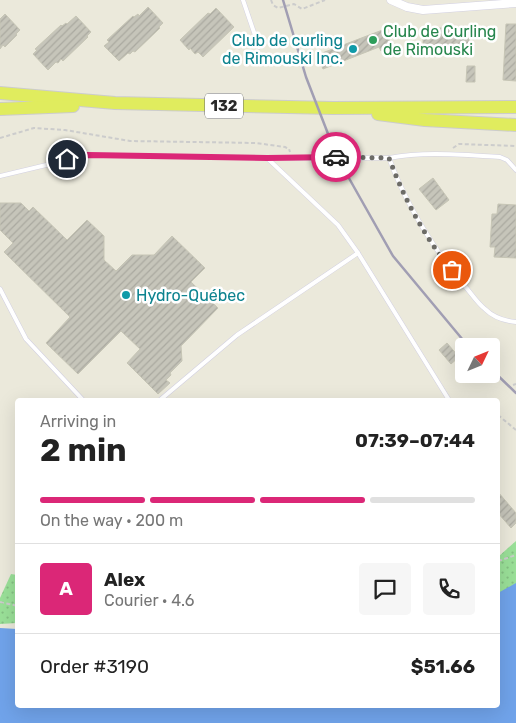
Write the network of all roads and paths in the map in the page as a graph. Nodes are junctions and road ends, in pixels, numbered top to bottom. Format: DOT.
graph roads {
  1 [pos="243,0"];
  2 [pos="271,0"];
  3 [pos="325,0"];
  4 [pos="391,0"];
  5 [pos="516,3"];
  6 [pos="259,46"];
  7 [pos="0,93"];
  8 [pos="115,104"];
  9 [pos="516,107"];
  10 [pos="333,108"];
  11 [pos="0,109"];
  12 [pos="516,125"];
  13 [pos="0,138"];
  14 [pos="516,146"];
  15 [pos="450,154"];
  16 [pos="267,158"];
  17 [pos="290,158"];
  18 [pos="389,158"];
  19 [pos="516,170"];
  20 [pos="0,176"];
  21 [pos="358,253"];
  22 [pos="0,289"];
  23 [pos="516,322"];
  24 [pos="516,384"];
  25 [pos="513,385"];
  26 [pos="81,398"];
  27 [pos="162,398"];
  28 [pos="449,398"];
  29 [pos="500,418"];
  30 [pos="516,430"];
  31 [pos="516,556"];
  32 [pos="500,560"];
  33 [pos="0,602"];
  34 [pos="15,605"];
  1 -- 6 [label="lane"];
  2 -- 3 [label="path"];
  4 -- 5 [label="street"];
  7 -- 8 [label="main road, 132"];
  8 -- 10 [label="main road, 132"];
  8 -- 11 [label="main road, 132"];
  9 -- 10 [label="main road, 132"];
  10 -- 12 [label="main road, 132"];
  13 -- 17 [label="path"];
  14 -- 15 [label="path"];
  15 -- 18 [label="lane"];
  15 -- 19 [label="lane"];
  16 -- 17 [label="lane"];
  16 -- 20 [label="lane"];
  16 -- 21 [label="lane"];
  17 -- 18 [label="lane"];
  18 -- 23 [label="lane"];
  21 -- 27 [label="lane"];
  21 -- 28 [label="lane"];
  22 -- 26 [label="lane"];
  24 -- 25 [label="path"];
  29 -- 30 [label="path"];
  31 -- 32 [label="path"];
  33 -- 34 [label="path"];
}
